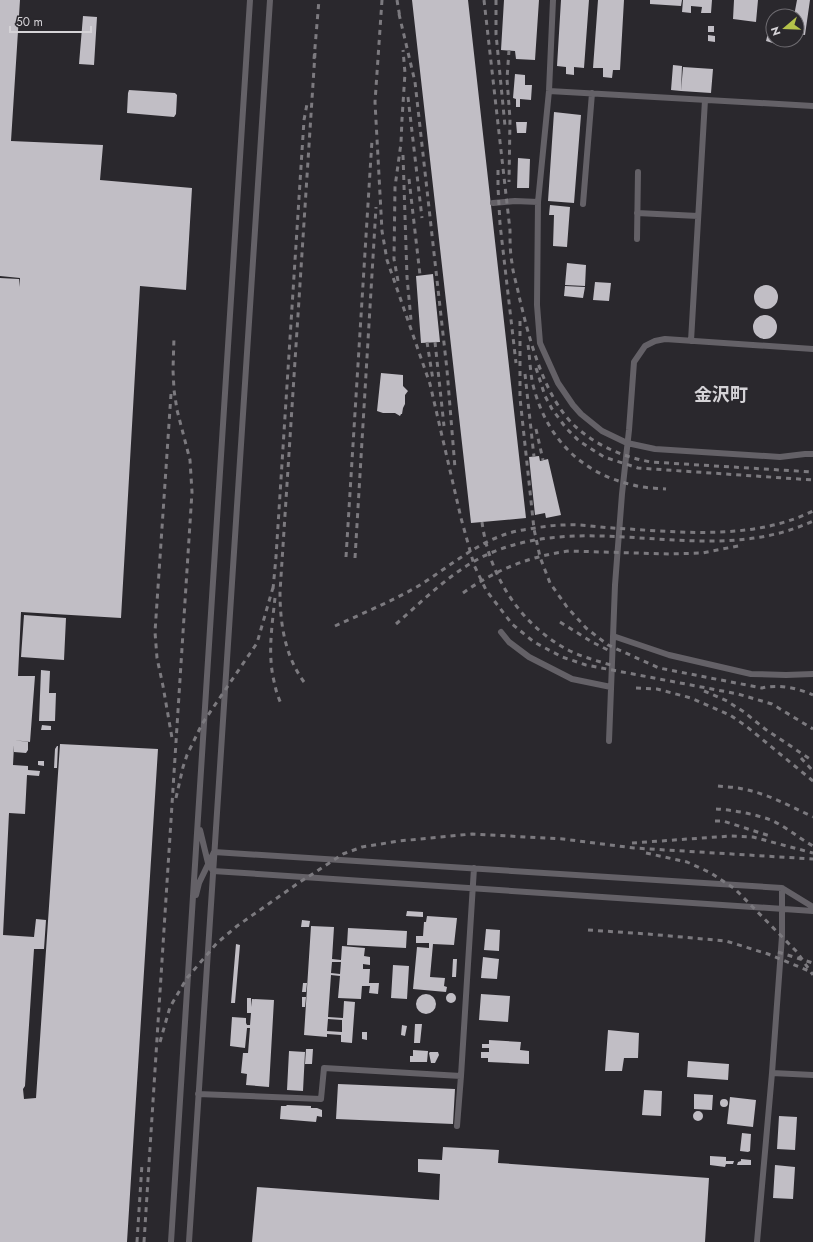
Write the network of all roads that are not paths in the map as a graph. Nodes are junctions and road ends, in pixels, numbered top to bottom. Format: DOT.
graph roads {
  1 [pos="250,0"];
  2 [pos="270,0"];
  3 [pos="554,0"];
  4 [pos="549,91"];
  5 [pos="592,93"];
  6 [pos="705,100"];
  7 [pos="813,106"];
  8 [pos="638,172"];
  9 [pos="538,202"];
  10 [pos="493,203"];
  11 [pos="583,204"];
  12 [pos="637,213"];
  13 [pos="698,216"];
  14 [pos="637,239"];
  15 [pos="691,341"];
  16 [pos="813,349"];
  17 [pos="627,443"];
  18 [pos="813,454"];
  19 [pos="501,632"];
  20 [pos="613,636"];
  21 [pos="813,674"];
  22 [pos="611,687"];
  23 [pos="609,741"];
  24 [pos="198,815"];
  25 [pos="214,852"];
  26 [pos="208,863"];
  27 [pos="474,868"];
  28 [pos="213,871"];
  29 [pos="472,888"];
  30 [pos="782,888"];
  31 [pos="781,908"];
  32 [pos="813,909"];
  33 [pos="192,916"];
  34 [pos="772,1073"];
  35 [pos="813,1075"];
  36 [pos="461,1076"];
  37 [pos="198,1094"];
  38 [pos="457,1126"];
  39 [pos="170,1242"];
  40 [pos="189,1242"];
  41 [pos="757,1242"];
  1 -- 24 [label="lane"];
  2 -- 25 [label="lane"];
  3 -- 4 [label="lane"];
  4 -- 5 [label="lane"];
  4 -- 9 [label="lane"];
  5 -- 6 [label="lane"];
  5 -- 11 [label="lane"];
  6 -- 7 [label="lane"];
  6 -- 13 [label="lane"];
  8 -- 12 [label="lane"];
  9 -- 10 [label="lane"];
  9 -- 17 [label="lane"];
  12 -- 13 [label="lane"];
  12 -- 14 [label="lane"];
  13 -- 15 [label="lane"];
  15 -- 16 [label="lane"];
  15 -- 17 [label="lane"];
  17 -- 18 [label="lane"];
  17 -- 20 [label="lane"];
  19 -- 22 [label="lane"];
  20 -- 21 [label="lane"];
  20 -- 22 [label="lane"];
  22 -- 23 [label="lane"];
  24 -- 26 [label="lane"];
  24 -- 33 [label="lane"];
  25 -- 26 [label="lane"];
  25 -- 27 [label="lane"];
  25 -- 28 [label="lane"];
  26 -- 28 [label="lane"];
  26 -- 33 [label="lane"];
  27 -- 29 [label="lane"];
  27 -- 30 [label="lane"];
  28 -- 29 [label="lane"];
  28 -- 37 [label="lane"];
  29 -- 31 [label="lane"];
  29 -- 36 [label="lane"];
  30 -- 31 [label="lane"];
  30 -- 32 [label="lane"];
  31 -- 32 [label="lane"];
  31 -- 34 [label="lane"];
  33 -- 39 [label="lane"];
  34 -- 35 [label="lane"];
  34 -- 41 [label="lane"];
  36 -- 37 [label="lane"];
  36 -- 38 [label="lane"];
  37 -- 40 [label="lane"];
}
